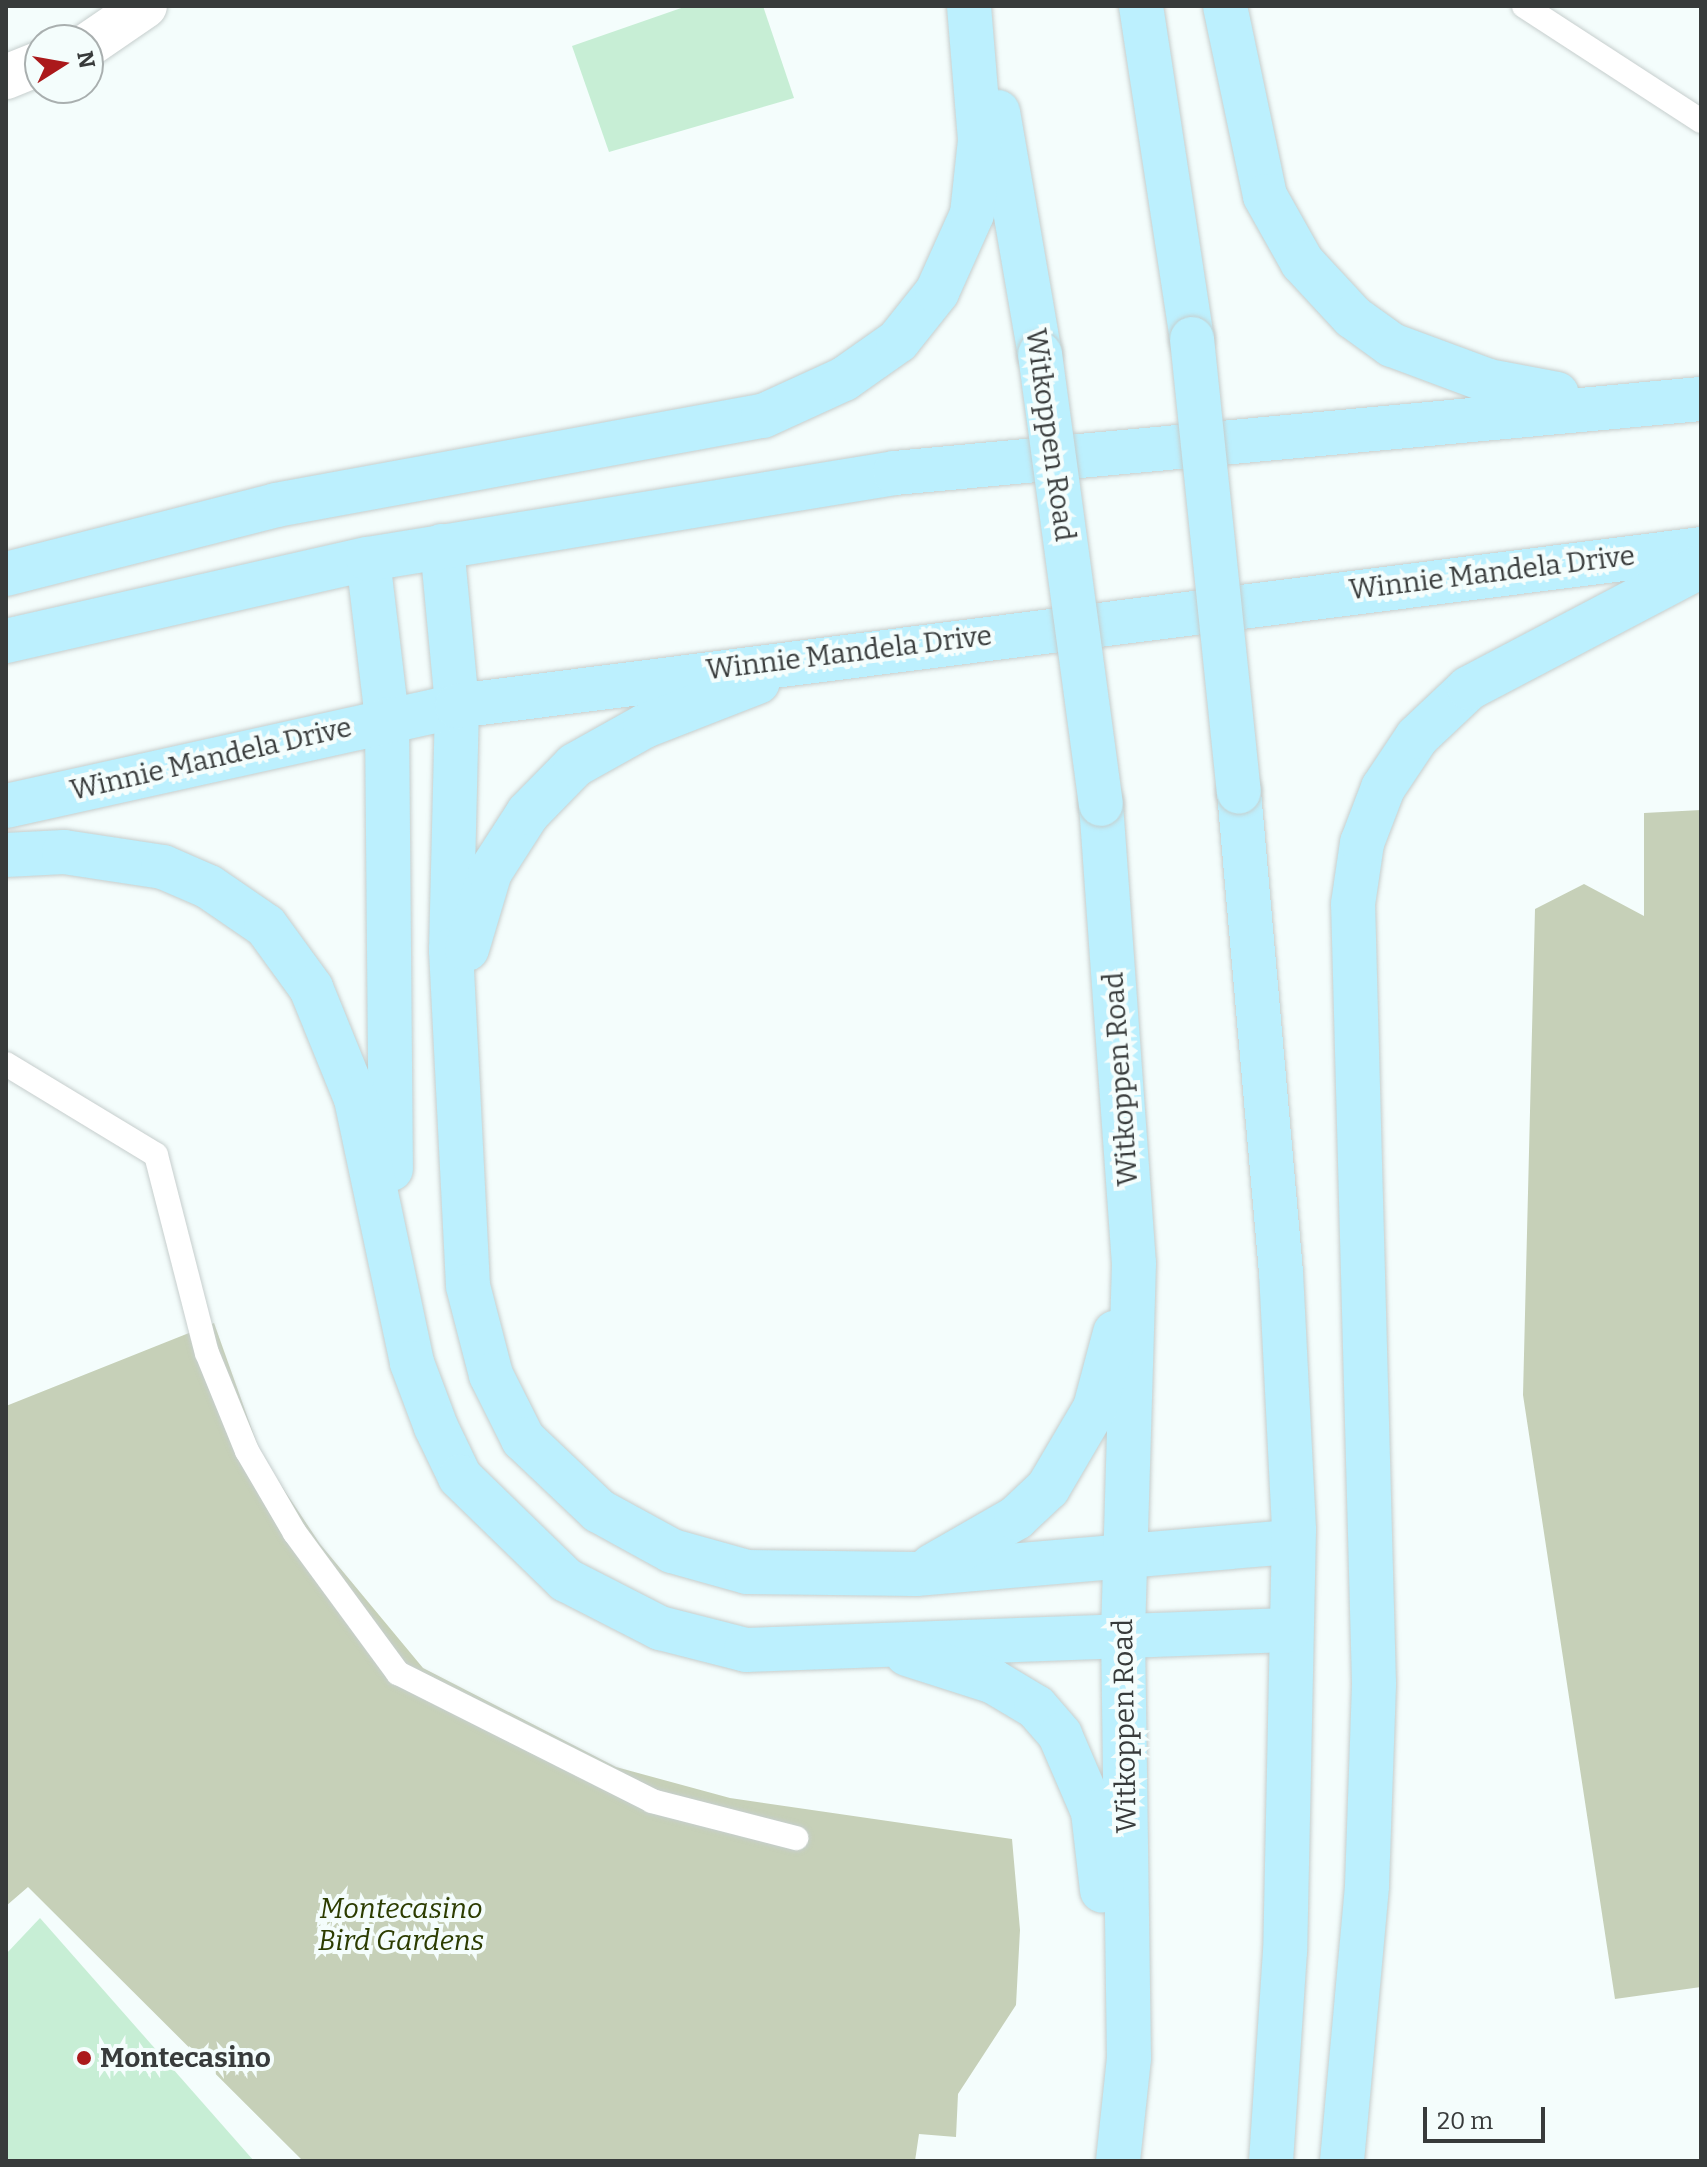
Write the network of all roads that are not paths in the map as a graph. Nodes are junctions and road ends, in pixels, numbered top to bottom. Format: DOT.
graph roads {
  1 [pos="145,6"];
  2 [pos="969,6"];
  3 [pos="979,6"];
  4 [pos="1141,6"];
  5 [pos="1225,6"];
  6 [pos="1524,6"];
  7 [pos="104,34"];
  8 [pos="1701,121"];
  9 [pos="1701,399"];
  10 [pos="1603,403"];
  11 [pos="442,546"];
  12 [pos="1701,549"];
  13 [pos="368,559"];
  14 [pos="1701,566"];
  15 [pos="6,574"];
  16 [pos="6,641"];
  17 [pos="830,654"];
  18 [pos="457,706"];
  19 [pos="387,719"];
  20 [pos="6,806"];
  21 [pos="6,855"];
  22 [pos="453,993"];
  23 [pos="6,1064"];
  24 [pos="392,1247"];
  25 [pos="1134,1263"];
  26 [pos="1293,1542"];
  27 [pos="1126,1556"];
  28 [pos="916,1574"];
  29 [pos="1123,1630"];
  30 [pos="1289,1630"];
  31 [pos="889,1647"];
  32 [pos="796,1838"];
  33 [pos="1129,2058"];
  34 [pos="1118,2161"];
  35 [pos="1271,2161"];
  36 [pos="1342,2161"];
  1 -- 7 [label="street"];
  2 -- 15 [label="main road"];
  3 -- 25 [label="main road, Witkoppen Road, bridge"];
  4 -- 26 [label="main road, bridge"];
  5 -- 10 [label="main road"];
  6 -- 8 [label="lane"];
  9 -- 10 [label="main road"];
  10 -- 11 [label="main road"];
  11 -- 13 [label="main road"];
  11 -- 18 [label="main road"];
  12 -- 17 [label="main road, Winnie Mandela Drive"];
  13 -- 16 [label="main road"];
  13 -- 19 [label="main road"];
  14 -- 36 [label="main road"];
  17 -- 18 [label="main road, Winnie Mandela Drive"];
  17 -- 22 [label="main road"];
  18 -- 19 [label="main road, Winnie Mandela Drive"];
  18 -- 22 [label="main road"];
  19 -- 20 [label="main road, Winnie Mandela Drive"];
  19 -- 24 [label="main road"];
  21 -- 24 [label="main road"];
  22 -- 28 [label="main road"];
  23 -- 32 [label="lane"];
  24 -- 31 [label="main road"];
  25 -- 27 [label="main road, Witkoppen Road"];
  25 -- 28 [label="main road"];
  26 -- 27 [label="main road"];
  26 -- 30 [label="main road"];
  27 -- 28 [label="main road"];
  27 -- 29 [label="main road, Witkoppen Road"];
  29 -- 30 [label="main road"];
  29 -- 31 [label="main road"];
  29 -- 33 [label="main road, Witkoppen Road"];
  30 -- 35 [label="main road"];
  31 -- 33 [label="main road"];
  33 -- 34 [label="main road, Witkoppen Road"];
}
